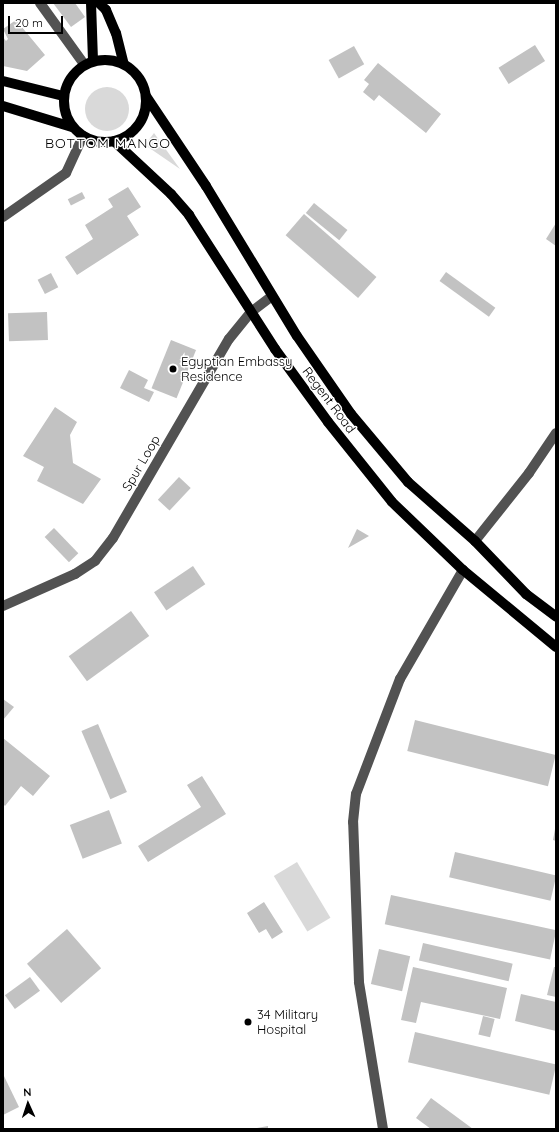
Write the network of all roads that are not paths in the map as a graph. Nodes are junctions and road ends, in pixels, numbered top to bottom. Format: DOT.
graph roads {
  1 [pos="40,3"];
  2 [pos="91,3"];
  3 [pos="99,3"];
  4 [pos="89,62"];
  5 [pos="124,64"];
  6 [pos="3,81"];
  7 [pos="63,96"];
  8 [pos="146,96"];
  9 [pos="3,106"];
  10 [pos="72,127"];
  11 [pos="83,136"];
  12 [pos="114,141"];
  13 [pos="3,217"];
  14 [pos="272,296"];
  15 [pos="252,312"];
  16 [pos="556,433"];
  17 [pos="475,541"];
  18 [pos="463,570"];
  19 [pos="6,604"];
  20 [pos="556,617"];
  21 [pos="556,647"];
  22 [pos="383,1129"];
  1 -- 4 [label="street"];
  2 -- 4 [label="main road"];
  3 -- 5 [label="main road"];
  4 -- 5 [label="main road"];
  4 -- 7 [label="main road"];
  5 -- 8 [label="main road"];
  6 -- 7 [label="main road"];
  7 -- 10 [label="main road"];
  8 -- 12 [label="main road"];
  8 -- 14 [label="main road, Regent Road"];
  9 -- 10 [label="main road"];
  10 -- 11 [label="main road"];
  11 -- 12 [label="main road"];
  11 -- 13 [label="street"];
  12 -- 15 [label="main road, Regent Road"];
  14 -- 15 [label="street, Spur Loop"];
  14 -- 17 [label="main road, Regent Road"];
  15 -- 18 [label="main road, Regent Road"];
  15 -- 19 [label="street, Spur Loop"];
  16 -- 17 [label="street"];
  17 -- 20 [label="main road, Regent Road"];
  18 -- 21 [label="main road, Regent Road"];
  18 -- 22 [label="street"];
}
